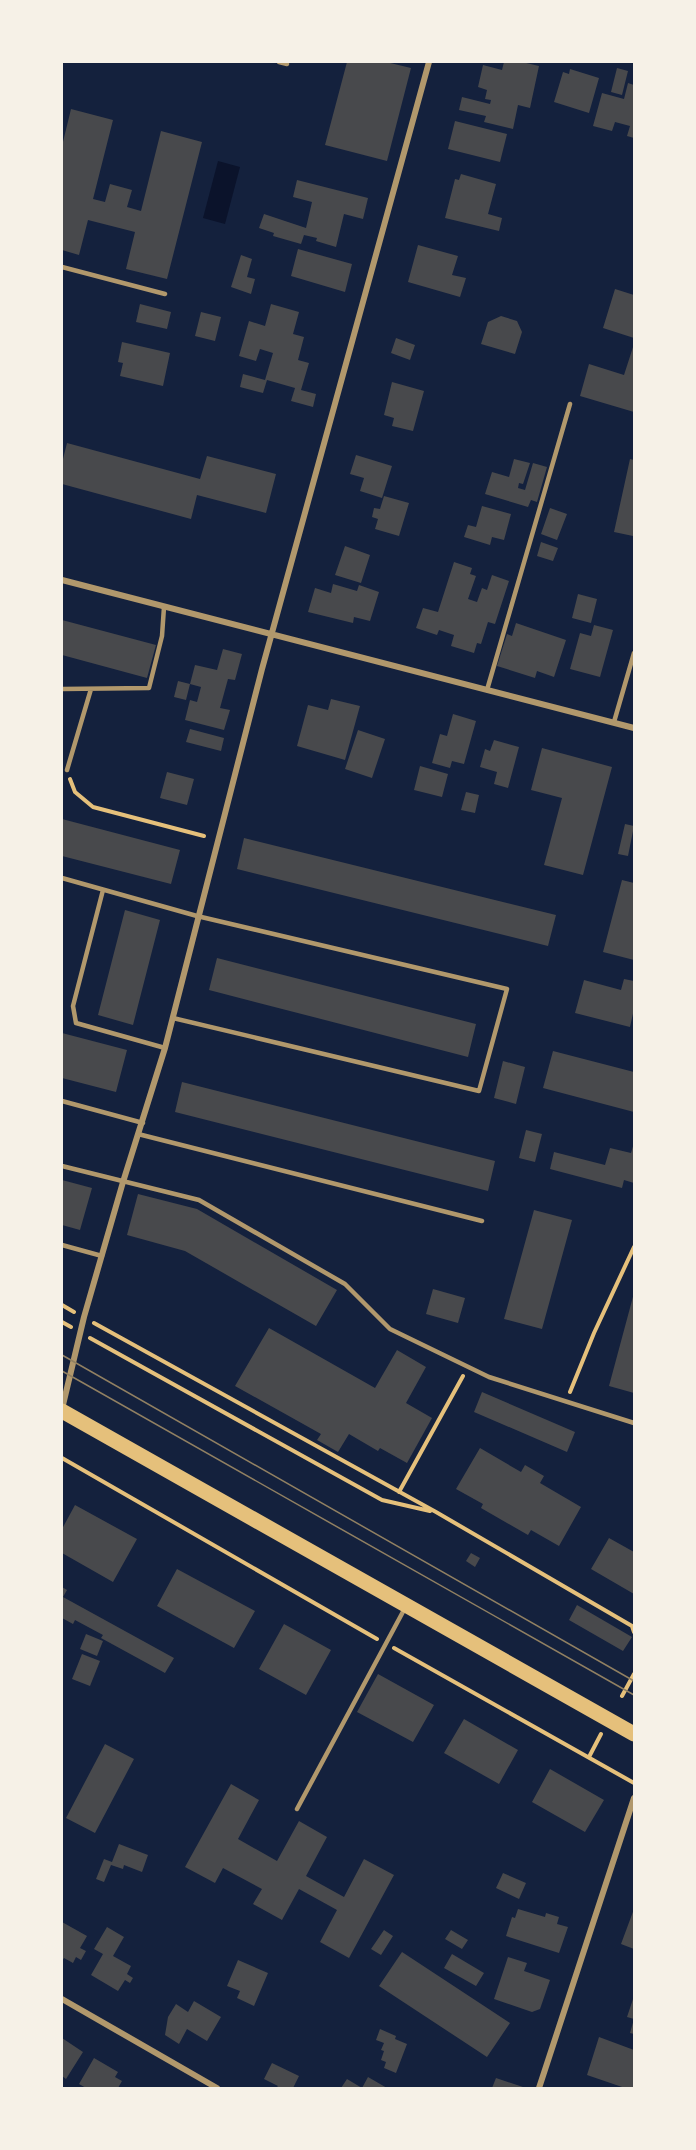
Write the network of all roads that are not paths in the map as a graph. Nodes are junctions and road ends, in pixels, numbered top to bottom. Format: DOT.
graph roads {
  1 [pos="279,62"];
  2 [pos="429,62"];
  3 [pos="287,64"];
  4 [pos="62,267"];
  5 [pos="165,294"];
  6 [pos="570,404"];
  7 [pos="62,580"];
  8 [pos="164,607"];
  9 [pos="272,635"];
  10 [pos="634,653"];
  11 [pos="62,689"];
  12 [pos="91,689"];
  13 [pos="487,690"];
  14 [pos="614,722"];
  15 [pos="634,728"];
  16 [pos="67,770"];
  17 [pos="62,878"];
  18 [pos="103,890"];
  19 [pos="197,916"];
  20 [pos="173,1018"];
  21 [pos="165,1048"];
  22 [pos="62,1101"];
  23 [pos="143,1123"];
  24 [pos="138,1134"];
  25 [pos="62,1166"];
  26 [pos="123,1182"];
  27 [pos="482,1221"];
  28 [pos="62,1245"];
  29 [pos="102,1256"];
  30 [pos="62,1410"];
  31 [pos="634,1423"];
  32 [pos="406,1605"];
  33 [pos="634,1734"];
  34 [pos="634,1798"];
  35 [pos="297,1809"];
  36 [pos="62,1999"];
  37 [pos="213,2088"];
  38 [pos="539,2088"];
  1 -- 3 [label="lane"];
  2 -- 9 [label="street"];
  4 -- 5 [label="lane"];
  6 -- 13 [label="lane"];
  7 -- 8 [label="street"];
  8 -- 9 [label="street"];
  8 -- 12 [label="lane"];
  9 -- 13 [label="street"];
  9 -- 19 [label="street"];
  10 -- 14 [label="lane"];
  11 -- 12 [label="lane"];
  12 -- 16 [label="lane"];
  13 -- 14 [label="street"];
  14 -- 15 [label="street"];
  17 -- 18 [label="lane"];
  18 -- 19 [label="lane"];
  18 -- 21 [label="lane"];
  19 -- 20 [label="street"];
  19 -- 20 [label="lane"];
  20 -- 21 [label="street"];
  21 -- 23 [label="street"];
  22 -- 23 [label="lane"];
  23 -- 24 [label="street"];
  24 -- 26 [label="street"];
  24 -- 27 [label="lane"];
  25 -- 26 [label="lane"];
  26 -- 29 [label="street"];
  26 -- 31 [label="lane"];
  28 -- 29 [label="lane"];
  29 -- 30 [label="street"];
  30 -- 32 [label="main road"];
  32 -- 33 [label="main road"];
  32 -- 35 [label="lane"];
  34 -- 38 [label="street"];
  36 -- 37 [label="street"];
}
